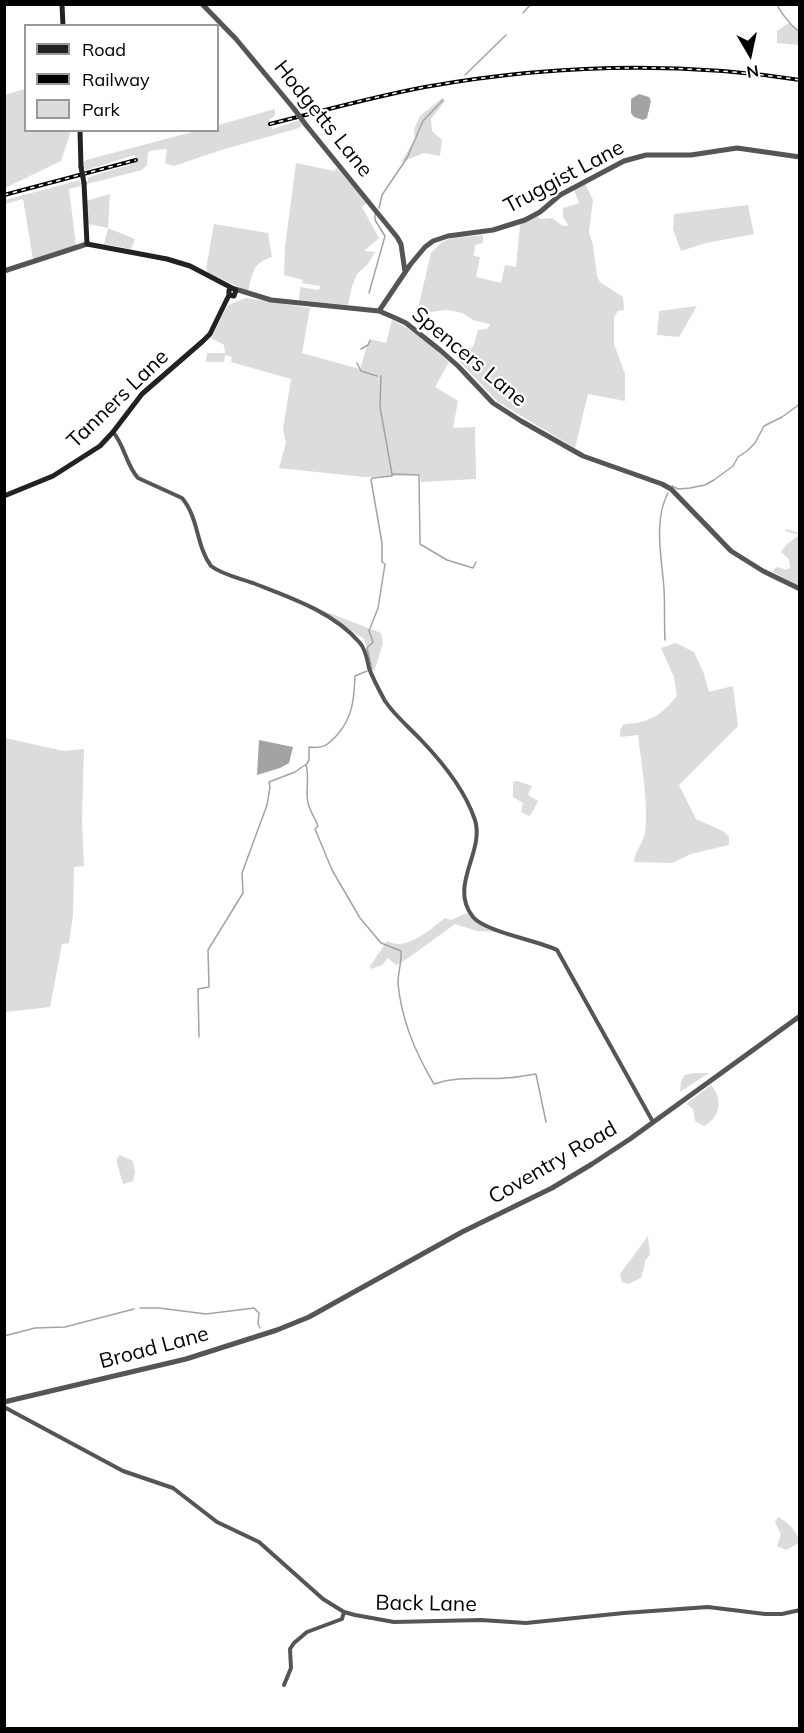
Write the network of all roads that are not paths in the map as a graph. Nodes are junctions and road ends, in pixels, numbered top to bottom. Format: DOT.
graph roads {
  1 [pos="62,4"];
  2 [pos="202,4"];
  3 [pos="63,24"];
  4 [pos="80,132"];
  5 [pos="800,157"];
  6 [pos="87,244"];
  7 [pos="407,264"];
  8 [pos="4,271"];
  9 [pos="233,289"];
  10 [pos="250,294"];
  11 [pos="232,296"];
  12 [pos="379,311"];
  13 [pos="113,432"];
  14 [pos="4,496"];
  15 [pos="800,589"];
  16 [pos="800,1016"];
  17 [pos="653,1122"];
  18 [pos="309,1317"];
  19 [pos="4,1404"];
  20 [pos="800,1610"];
  21 [pos="344,1612"];
  22 [pos="284,1685"];
  1 -- 3 [label="main road"];
  2 -- 7 [label="street, Hodgetts Lane, bridge"];
  4 -- 6 [label="main road, bridge"];
  5 -- 7 [label="street, Truggist Lane"];
  6 -- 8 [label="street"];
  6 -- 9 [label="main road, Spencers Lane"];
  7 -- 12 [label="street, Hodgetts Lane"];
  9 -- 10 [label="street, Spencers Lane"];
  9 -- 11 [label="main road, Tanners Lane"];
  10 -- 11 [label="street, Spencers Lane"];
  10 -- 12 [label="street, Spencers Lane"];
  11 -- 13 [label="main road, Tanners Lane"];
  12 -- 15 [label="street, Spencers Lane"];
  13 -- 14 [label="main road, Tanners Lane"];
  13 -- 17 [label="street"];
  16 -- 17 [label="street, Coventry Road"];
  17 -- 18 [label="street, Coventry Road"];
  18 -- 19 [label="street, Broad Lane"];
  19 -- 21 [label="street, Back Lane"];
  20 -- 21 [label="street, Back Lane"];
  21 -- 22 [label="street"];
}
